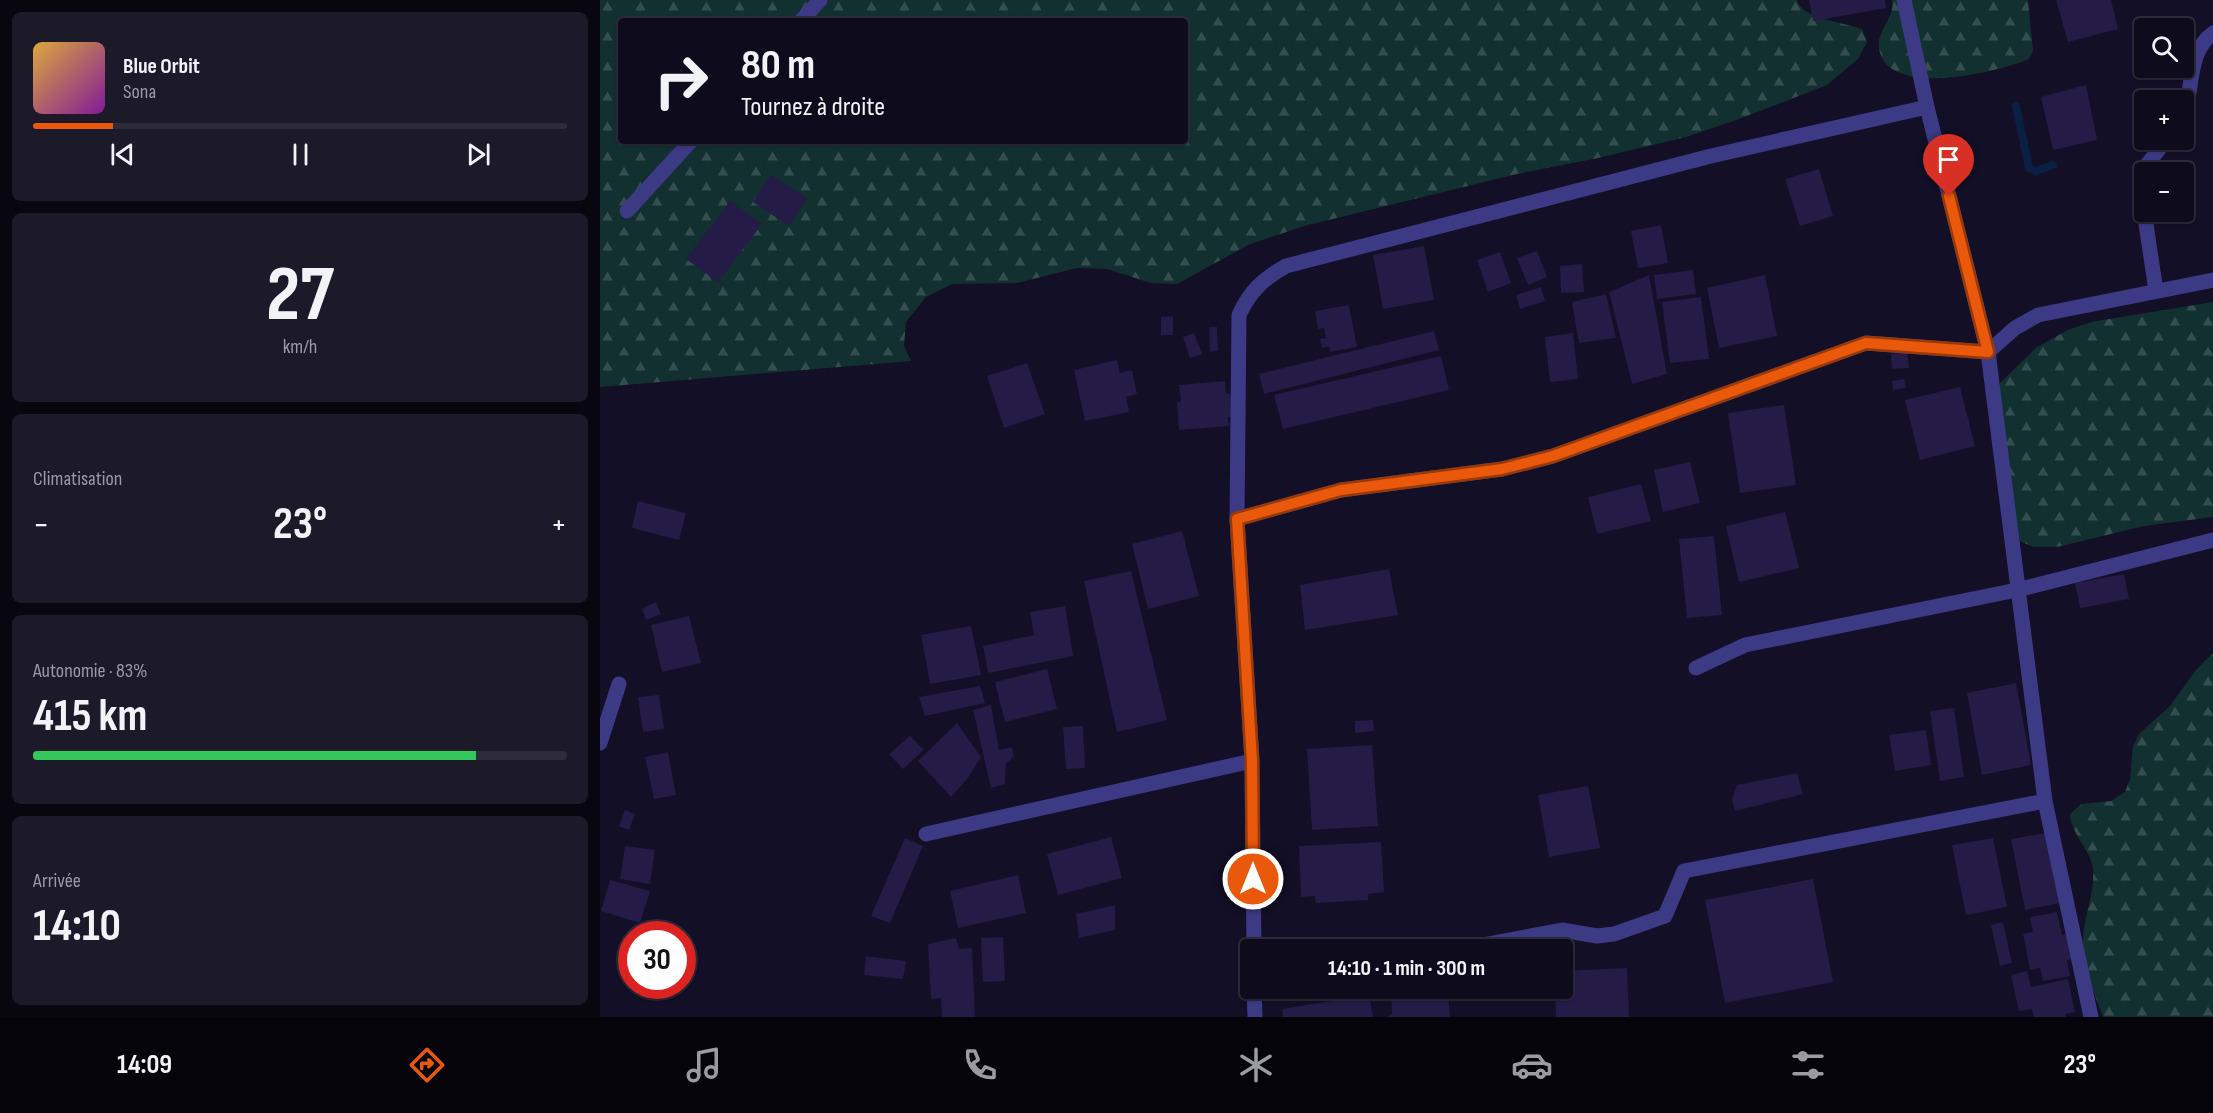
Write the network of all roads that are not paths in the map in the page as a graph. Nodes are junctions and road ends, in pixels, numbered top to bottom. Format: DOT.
graph roads {
  1 [pos="820,0"];
  2 [pos="1904,0"];
  3 [pos="804,18"];
  4 [pos="2213,33"];
  5 [pos="2191,90"];
  6 [pos="1927,107"];
  7 [pos="688,144"];
  8 [pos="2158,150"];
  9 [pos="627,211"];
  10 [pos="2213,280"];
  11 [pos="2156,291"];
  12 [pos="1988,352"];
  13 [pos="1237,519"];
  14 [pos="2213,540"];
  15 [pos="2017,590"];
  16 [pos="1696,668"];
  17 [pos="619,684"];
  18 [pos="600,743"];
  19 [pos="1252,761"];
  20 [pos="2045,801"];
  21 [pos="926,834"];
  22 [pos="1254,939"];
  23 [pos="1514,939"];
  24 [pos="1254,999"];
  25 [pos="1255,1017"];
  26 [pos="2091,1017"];
  1 -- 3 [label="street"];
  2 -- 6 [label="street"];
  4 -- 5 [label="street"];
  6 -- 12 [label="street"];
  6 -- 13 [label="street"];
  7 -- 9 [label="street"];
  8 -- 11 [label="street"];
  10 -- 11 [label="street"];
  11 -- 12 [label="street"];
  12 -- 13 [label="street"];
  12 -- 15 [label="street"];
  13 -- 19 [label="street"];
  14 -- 15 [label="street"];
  15 -- 16 [label="street"];
  15 -- 20 [label="street"];
  17 -- 18 [label="street"];
  19 -- 21 [label="street"];
  19 -- 22 [label="street"];
  20 -- 23 [label="street"];
  20 -- 26 [label="street"];
  24 -- 25 [label="street"];
}
